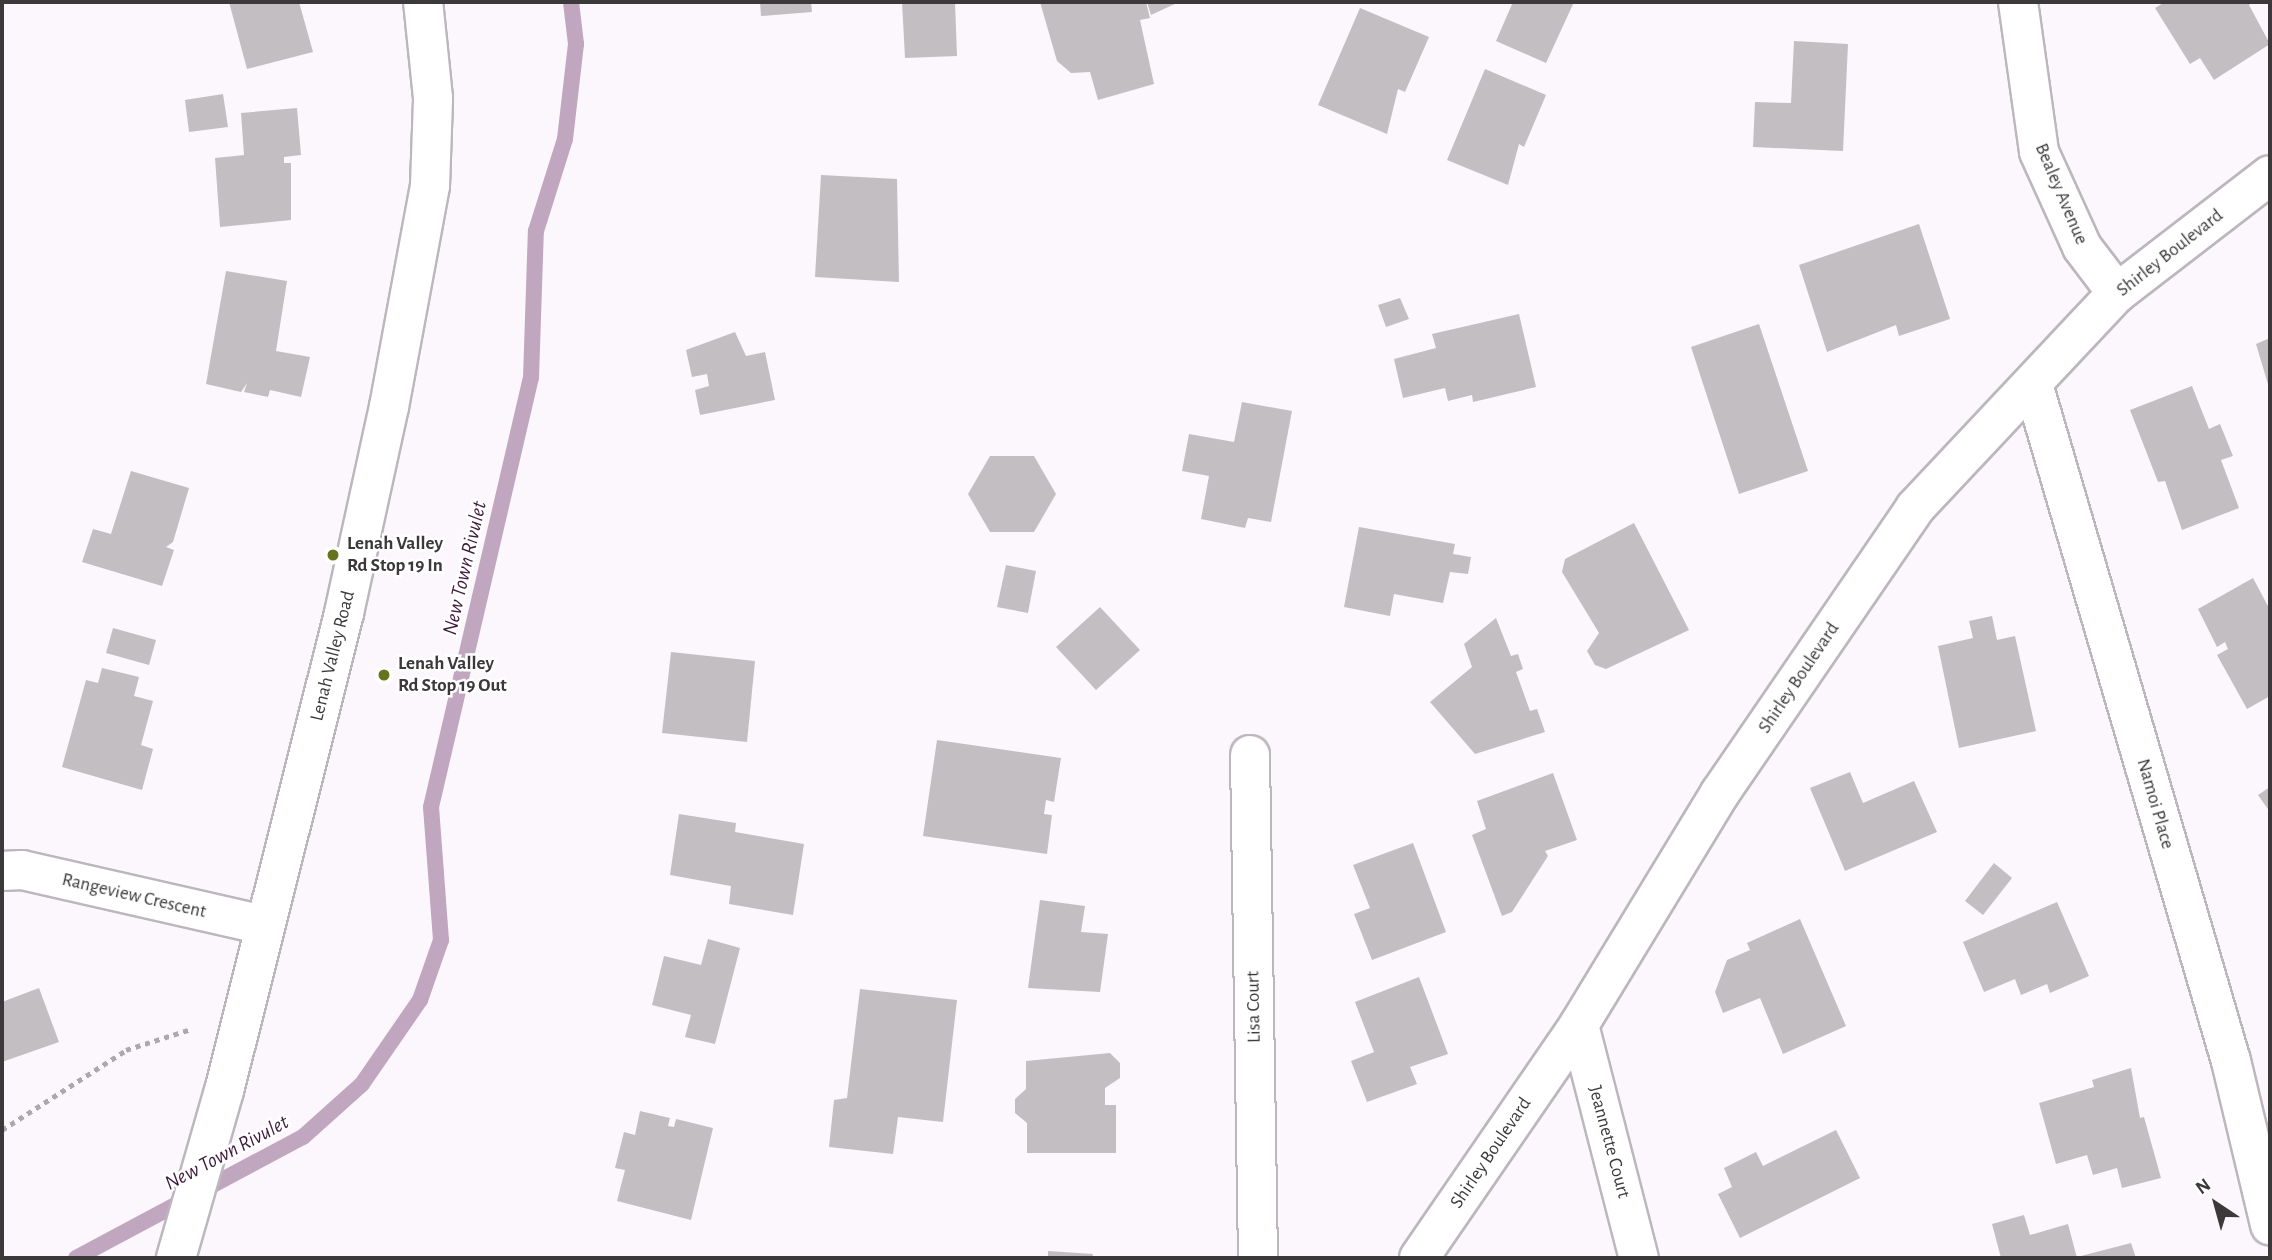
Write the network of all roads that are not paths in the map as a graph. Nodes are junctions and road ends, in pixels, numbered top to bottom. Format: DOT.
graph roads {
  1 [pos="423,2"];
  2 [pos="2018,2"];
  3 [pos="2270,175"];
  4 [pos="2118,293"];
  5 [pos="2033,384"];
  6 [pos="1250,755"];
  7 [pos="2,872"];
  8 [pos="265,925"];
  9 [pos="1579,1024"];
  10 [pos="2270,1225"];
  11 [pos="178,1252"];
  12 [pos="1258,1258"];
  13 [pos="1419,1258"];
  14 [pos="1639,1258"];
  1 -- 8 [label="street, Lenah Valley Road"];
  2 -- 4 [label="street, Bealey Avenue"];
  3 -- 4 [label="street, Shirley Boulevard"];
  4 -- 5 [label="street, Shirley Boulevard"];
  5 -- 9 [label="street, Shirley Boulevard"];
  5 -- 10 [label="street, Namoi Place"];
  6 -- 12 [label="street, Lisa Court"];
  7 -- 8 [label="street, Rangeview Crescent"];
  8 -- 11 [label="street, Lenah Valley Road"];
  9 -- 13 [label="street, Shirley Boulevard"];
  9 -- 14 [label="street, Jeannette Court"];
}
